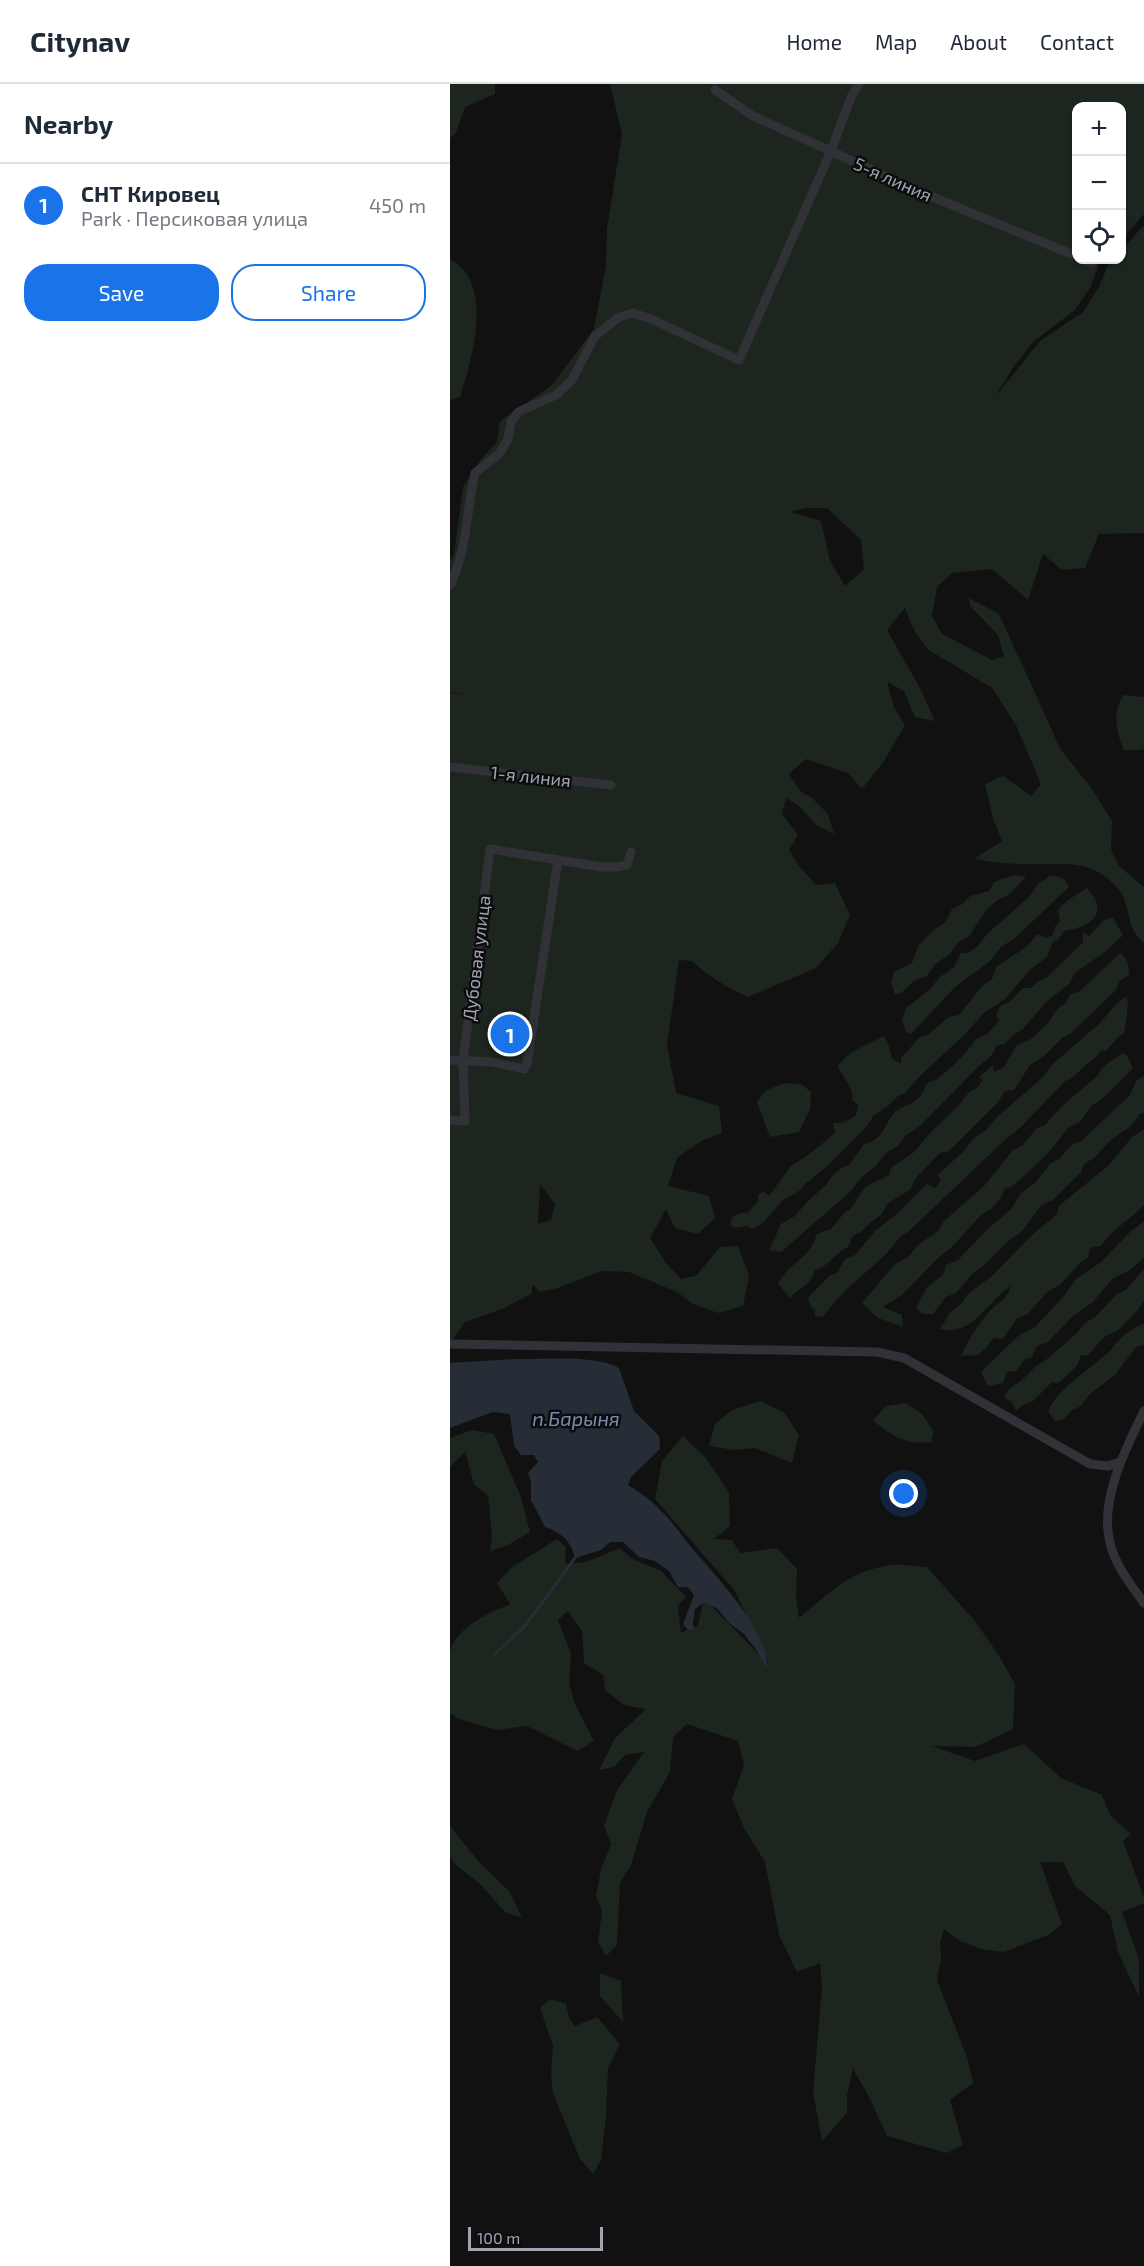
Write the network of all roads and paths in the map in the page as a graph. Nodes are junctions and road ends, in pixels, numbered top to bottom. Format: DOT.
graph roads {
  1 [pos="859,84"];
  2 [pos="715,90"];
  3 [pos="831,150"];
  4 [pos="1072,254"];
  5 [pos="450,585"];
  6 [pos="450,766"];
  7 [pos="611,785"];
  8 [pos="631,852"];
  9 [pos="558,860"];
  10 [pos="450,1060"];
  11 [pos="463,1061"];
  12 [pos="450,1120"];
  13 [pos="450,1344"];
  14 [pos="1144,1411"];
  15 [pos="1120,1462"];
  16 [pos="1144,1603"];
  1 -- 3 [label="street"];
  2 -- 3 [label="street, 5-я линия"];
  3 -- 4 [label="street, 5-я линия"];
  3 -- 5 [label="street"];
  6 -- 7 [label="street, 1-я линия"];
  8 -- 9 [label="street"];
  9 -- 11 [label="street"];
  9 -- 11 [label="street, Дубовая улица"];
  10 -- 11 [label="street"];
  11 -- 12 [label="street, Дубовая улица"];
  13 -- 15 [label="street"];
  14 -- 15 [label="street"];
  15 -- 16 [label="street"];
}
